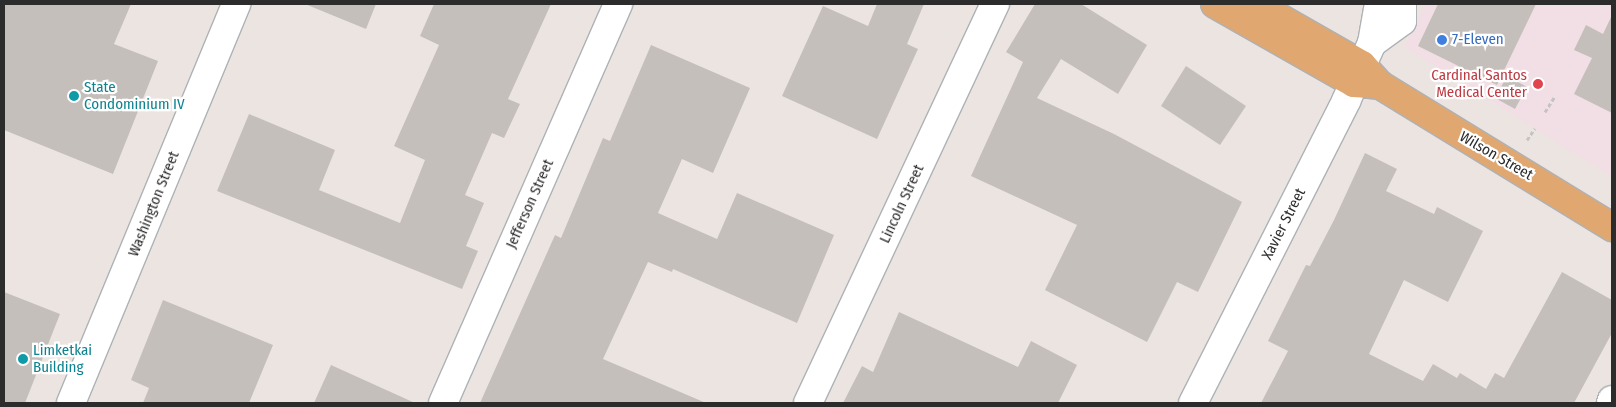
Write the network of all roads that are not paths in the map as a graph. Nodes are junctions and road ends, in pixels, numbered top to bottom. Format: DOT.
graph roads {
  1 [pos="236,4"];
  2 [pos="618,4"];
  3 [pos="995,4"];
  4 [pos="1215,4"];
  5 [pos="1255,4"];
  6 [pos="1379,4"];
  7 [pos="1402,4"];
  8 [pos="1367,69"];
  9 [pos="1612,227"];
  10 [pos="71,403"];
  11 [pos="443,403"];
  12 [pos="808,403"];
  13 [pos="1193,403"];
  1 -- 10 [label="street, Washington Street"];
  2 -- 11 [label="street, Jefferson Street"];
  3 -- 12 [label="street, Lincoln Street"];
  4 -- 8 [label="main road, Wilson Street"];
  5 -- 8 [label="main road, Wilson Street"];
  6 -- 8 [label="street, Xavier Street"];
  7 -- 8 [label="street, Xavier Street"];
  8 -- 9 [label="main road, Wilson Street"];
  8 -- 13 [label="street, Xavier Street"];
}
